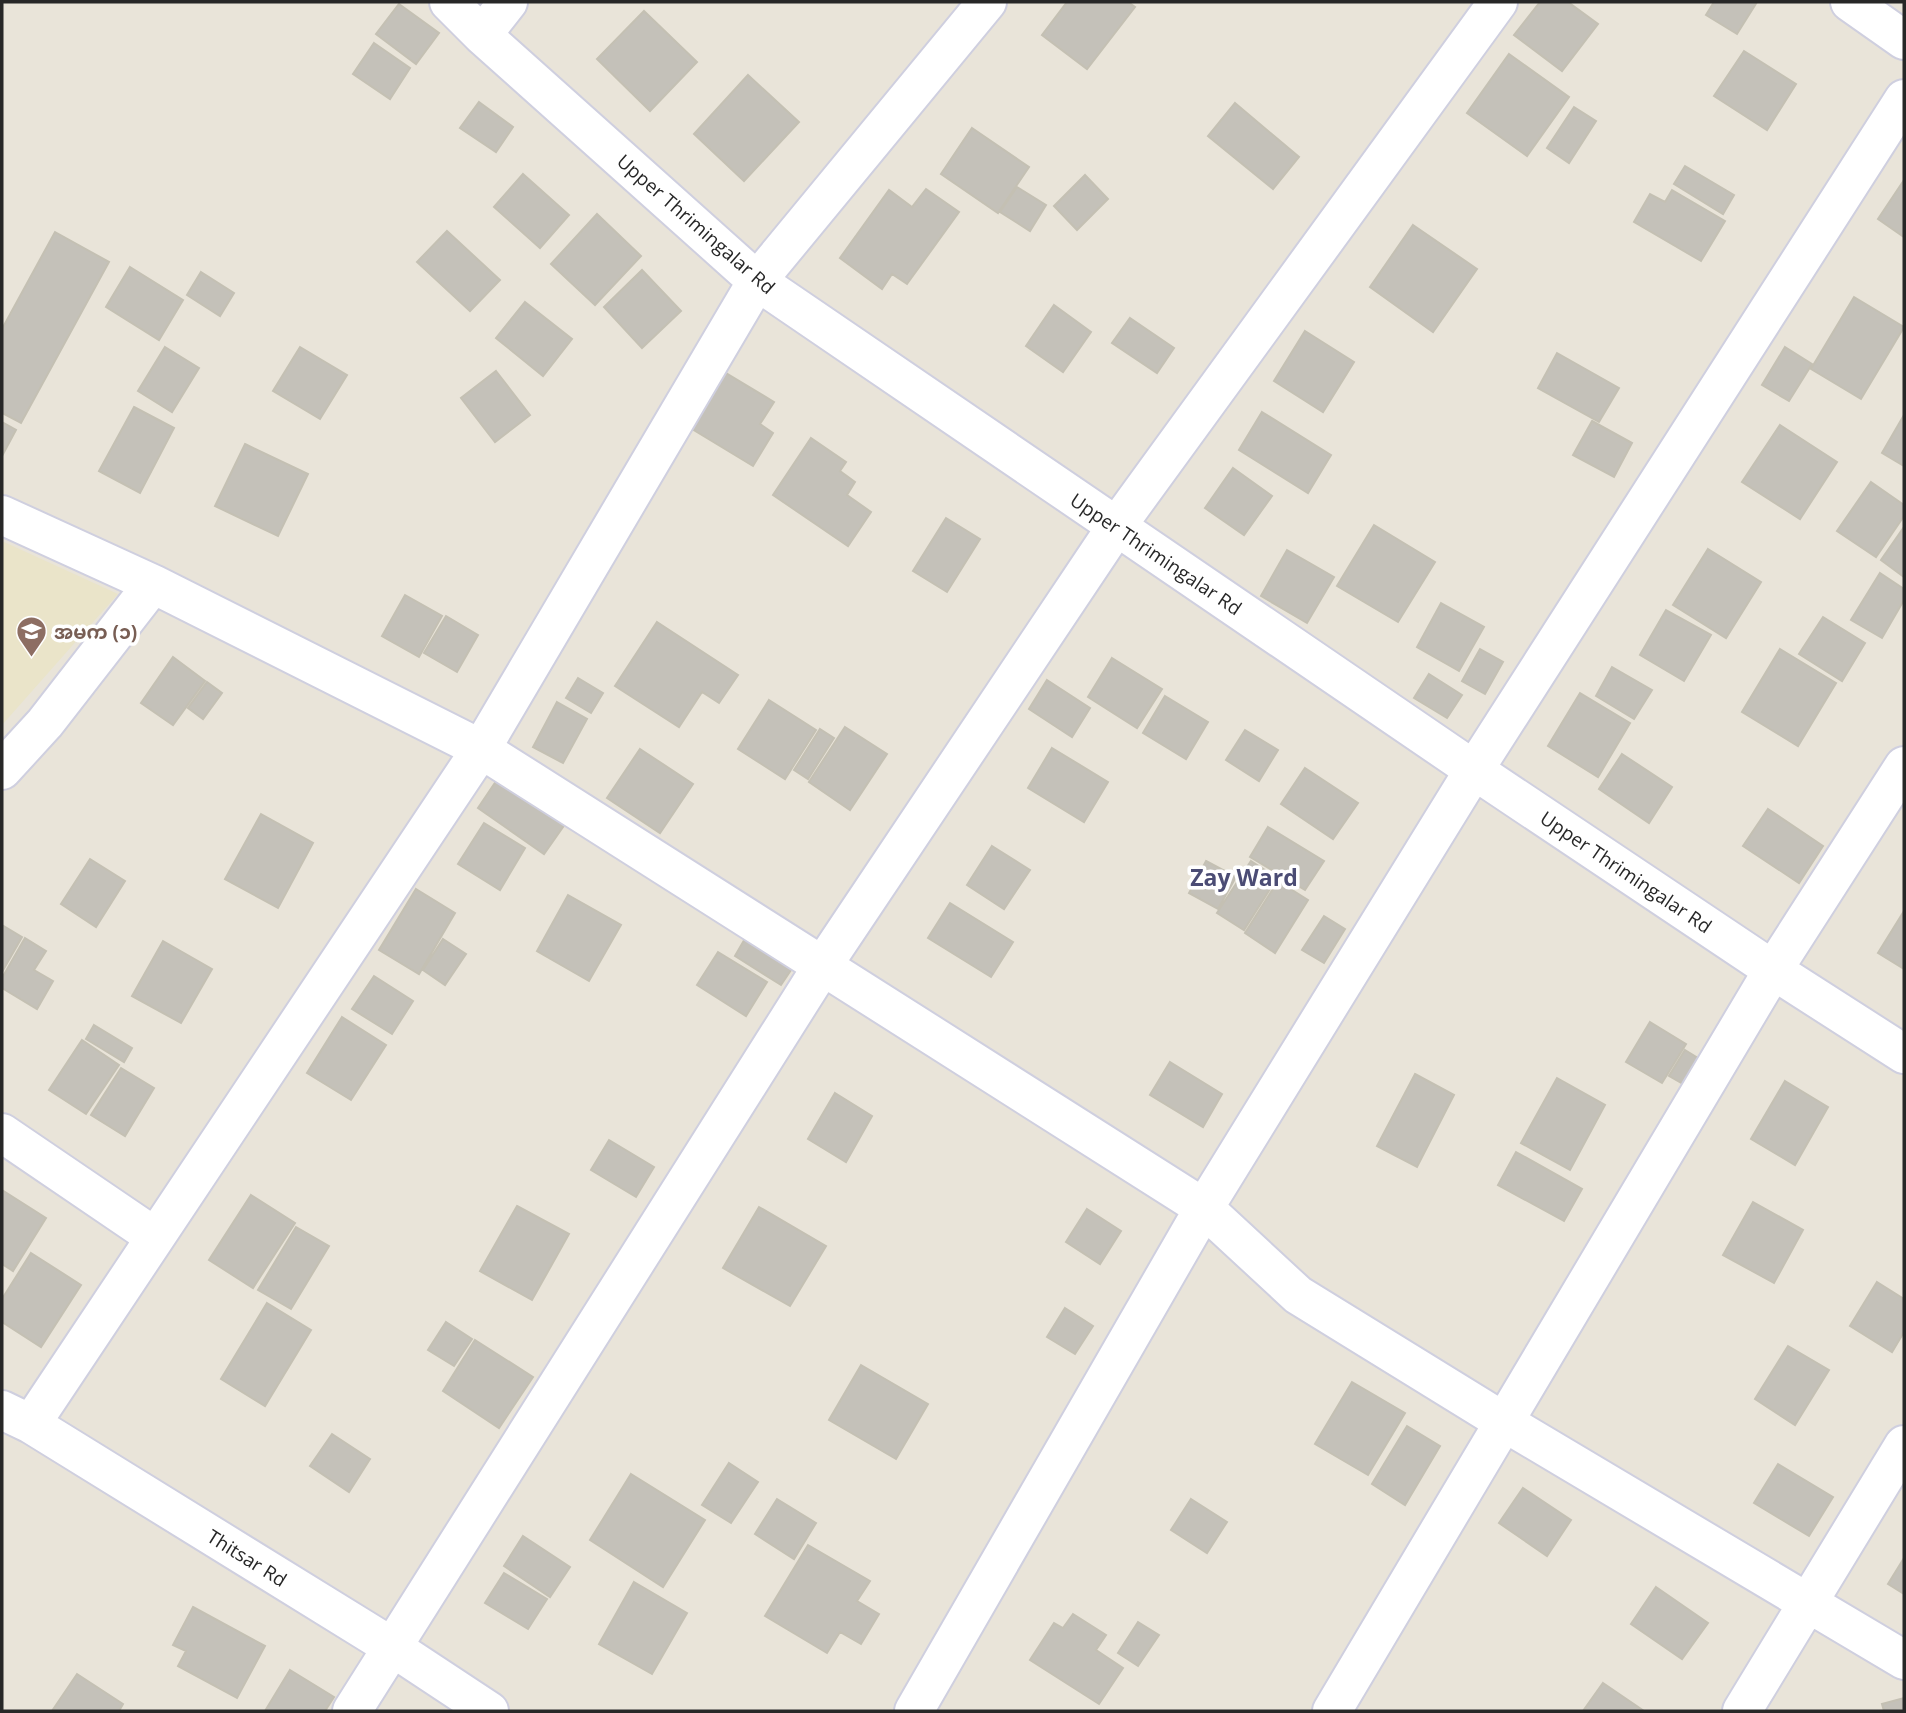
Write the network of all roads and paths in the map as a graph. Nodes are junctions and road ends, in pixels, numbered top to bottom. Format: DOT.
graph roads {
  1 [pos="449,2"];
  2 [pos="508,2"];
  3 [pos="987,2"];
  4 [pos="1498,2"];
  5 [pos="1850,2"];
  6 [pos="482,35"];
  7 [pos="1904,40"];
  8 [pos="1904,99"];
  9 [pos="757,281"];
  10 [pos="2,515"];
  11 [pos="1116,527"];
  12 [pos="153,584"];
  13 [pos="481,749"];
  14 [pos="1904,766"];
  15 [pos="2,770"];
  16 [pos="1474,770"];
  17 [pos="823,965"];
  18 [pos="1773,970"];
  19 [pos="1904,1054"];
  20 [pos="2,1133"];
  21 [pos="1204,1208"];
  22 [pos="155,1237"];
  23 [pos="17,1417"];
  24 [pos="1504,1422"];
  25 [pos="1904,1445"];
  26 [pos="1808,1604"];
  27 [pos="392,1647"];
  28 [pos="1904,1660"];
  29 [pos="352,1711"];
  30 [pos="489,1711"];
  31 [pos="914,1711"];
  32 [pos="1332,1711"];
  33 [pos="1742,1711"];
  1 -- 6 [label="street, Upper Thrimingalar Rd"];
  2 -- 6 [label="street"];
  3 -- 9 [label="street"];
  4 -- 11 [label="street"];
  5 -- 7 [label="street"];
  6 -- 9 [label="street, Upper Thrimingalar Rd"];
  8 -- 16 [label="street"];
  9 -- 11 [label="street, Upper Thrimingalar Rd"];
  9 -- 13 [label="street"];
  10 -- 12 [label="street"];
  11 -- 16 [label="street, Upper Thrimingalar Rd"];
  11 -- 17 [label="street"];
  12 -- 13 [label="street"];
  12 -- 15 [label="street"];
  13 -- 17 [label="street"];
  13 -- 22 [label="street"];
  14 -- 18 [label="street"];
  16 -- 18 [label="street, Upper Thrimingalar Rd"];
  16 -- 21 [label="street"];
  17 -- 21 [label="street"];
  17 -- 27 [label="street"];
  18 -- 19 [label="street, Upper Thrimingalar Rd"];
  18 -- 24 [label="street"];
  20 -- 22 [label="street"];
  21 -- 24 [label="street"];
  21 -- 31 [label="street"];
  22 -- 23 [label="street"];
  23 -- 27 [label="street, Thitsar Rd"];
  24 -- 26 [label="street"];
  24 -- 32 [label="street"];
  25 -- 26 [label="street"];
  26 -- 28 [label="street"];
  26 -- 33 [label="street"];
  27 -- 29 [label="street"];
  27 -- 30 [label="street, Thitsar Rd"];
}
